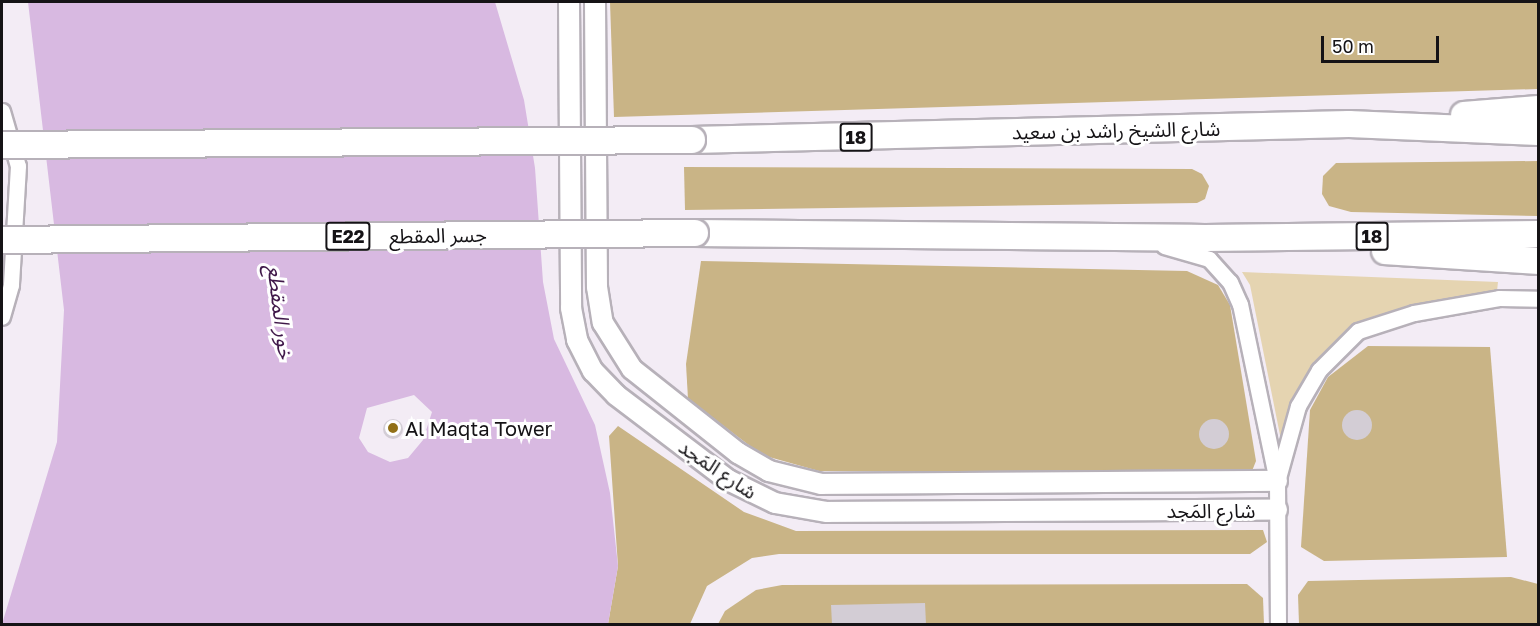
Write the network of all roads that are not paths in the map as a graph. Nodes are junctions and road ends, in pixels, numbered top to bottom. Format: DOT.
graph roads {
  1 [pos="569,2"];
  2 [pos="595,2"];
  3 [pos="1539,109"];
  4 [pos="2,111"];
  5 [pos="1349,124"];
  6 [pos="1539,132"];
  7 [pos="7,140"];
  8 [pos="694,233"];
  9 [pos="1539,234"];
  10 [pos="1123,237"];
  11 [pos="1205,238"];
  12 [pos="2,240"];
  13 [pos="1539,261"];
  14 [pos="1539,299"];
  15 [pos="2,317"];
  16 [pos="1277,481"];
  17 [pos="1277,510"];
  18 [pos="1278,624"];
  1 -- 17 [label="street, شارع المَجد"];
  2 -- 16 [label="street, شارع المَجد"];
  3 -- 5 [label="highway"];
  4 -- 7 [label="street"];
  5 -- 6 [label="highway, شارع الشيخ راشد بن سعيد / 18"];
  5 -- 7 [label="highway, شارع الشيخ راشد بن سعيد / 18, bridge"];
  7 -- 15 [label="street"];
  8 -- 10 [label="highway, 18"];
  8 -- 12 [label="highway, جسر المقطع / E22, bridge"];
  9 -- 11 [label="highway, 18"];
  10 -- 11 [label="highway, 18"];
  10 -- 16 [label="street"];
  11 -- 13 [label="highway"];
  14 -- 16 [label="street"];
  16 -- 17 [label="street"];
  17 -- 18 [label="street"];
}
